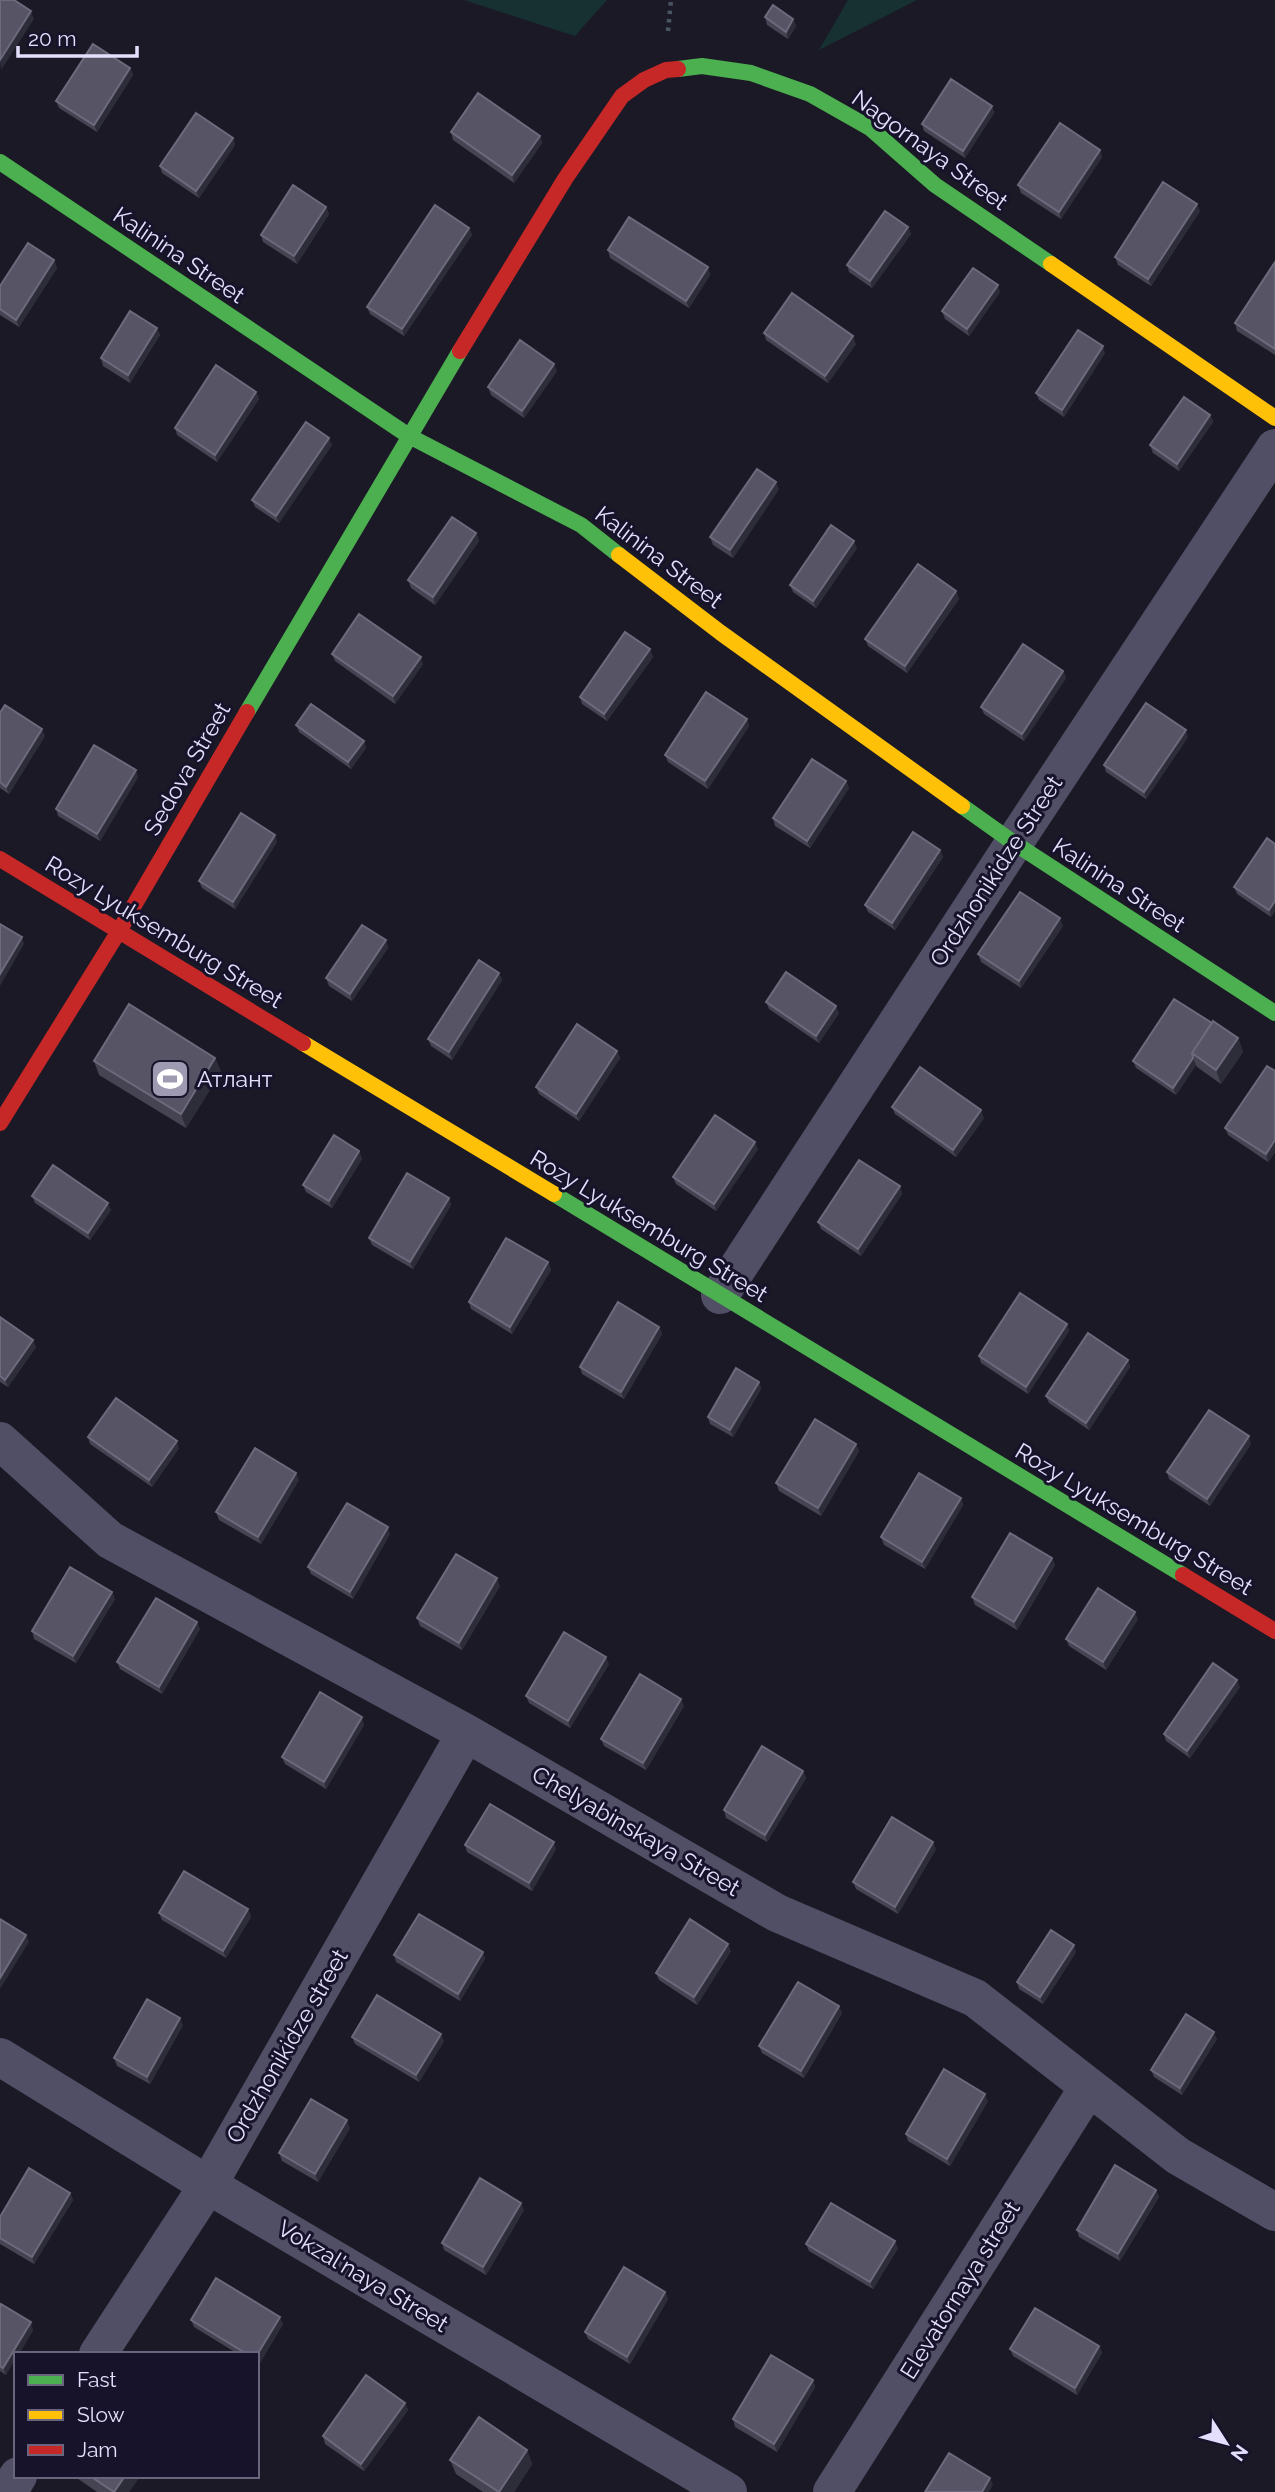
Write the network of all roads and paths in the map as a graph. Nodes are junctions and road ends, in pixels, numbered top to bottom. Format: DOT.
graph roads {
  1 [pos="0,162"];
  2 [pos="1275,418"];
  3 [pos="409,436"];
  4 [pos="1275,448"];
  5 [pos="1014,843"];
  6 [pos="0,859"];
  7 [pos="119,931"];
  8 [pos="1275,1013"];
  9 [pos="0,1122"];
  10 [pos="720,1295"];
  11 [pos="0,1441"];
  12 [pos="1275,1631"];
  13 [pos="466,1733"];
  14 [pos="0,2057"];
  15 [pos="1088,2088"];
  16 [pos="208,2185"];
  17 [pos="1275,2212"];
  18 [pos="99,2352"];
  19 [pos="728,2492"];
  20 [pos="832,2492"];
  1 -- 3 [label="street, Kalinina Street"];
  2 -- 3 [label="street, Nagornaya Street"];
  3 -- 5 [label="street, Kalinina Street"];
  3 -- 7 [label="street, Sedova Street"];
  4 -- 5 [label="street, Ordzhonikidze Street"];
  5 -- 8 [label="street, Kalinina Street"];
  5 -- 10 [label="street, Ordzhonikidze Street"];
  6 -- 7 [label="street, Rozy Lyuksemburg Street"];
  7 -- 9 [label="street, Sedova Street"];
  7 -- 10 [label="street, Rozy Lyuksemburg Street"];
  10 -- 12 [label="street, Rozy Lyuksemburg Street"];
  11 -- 13 [label="street, Chelyabinskaya Street"];
  13 -- 15 [label="street, Chelyabinskaya Street"];
  13 -- 16 [label="street, Ordzhonikidze street"];
  14 -- 16 [label="street, Vokzal'naya Street"];
  15 -- 17 [label="street, Chelyabinskaya Street"];
  15 -- 20 [label="street, Elevatornaya street"];
  16 -- 18 [label="street, Ordzhonikidze street"];
  16 -- 19 [label="street, Vokzal'naya Street"];
}
